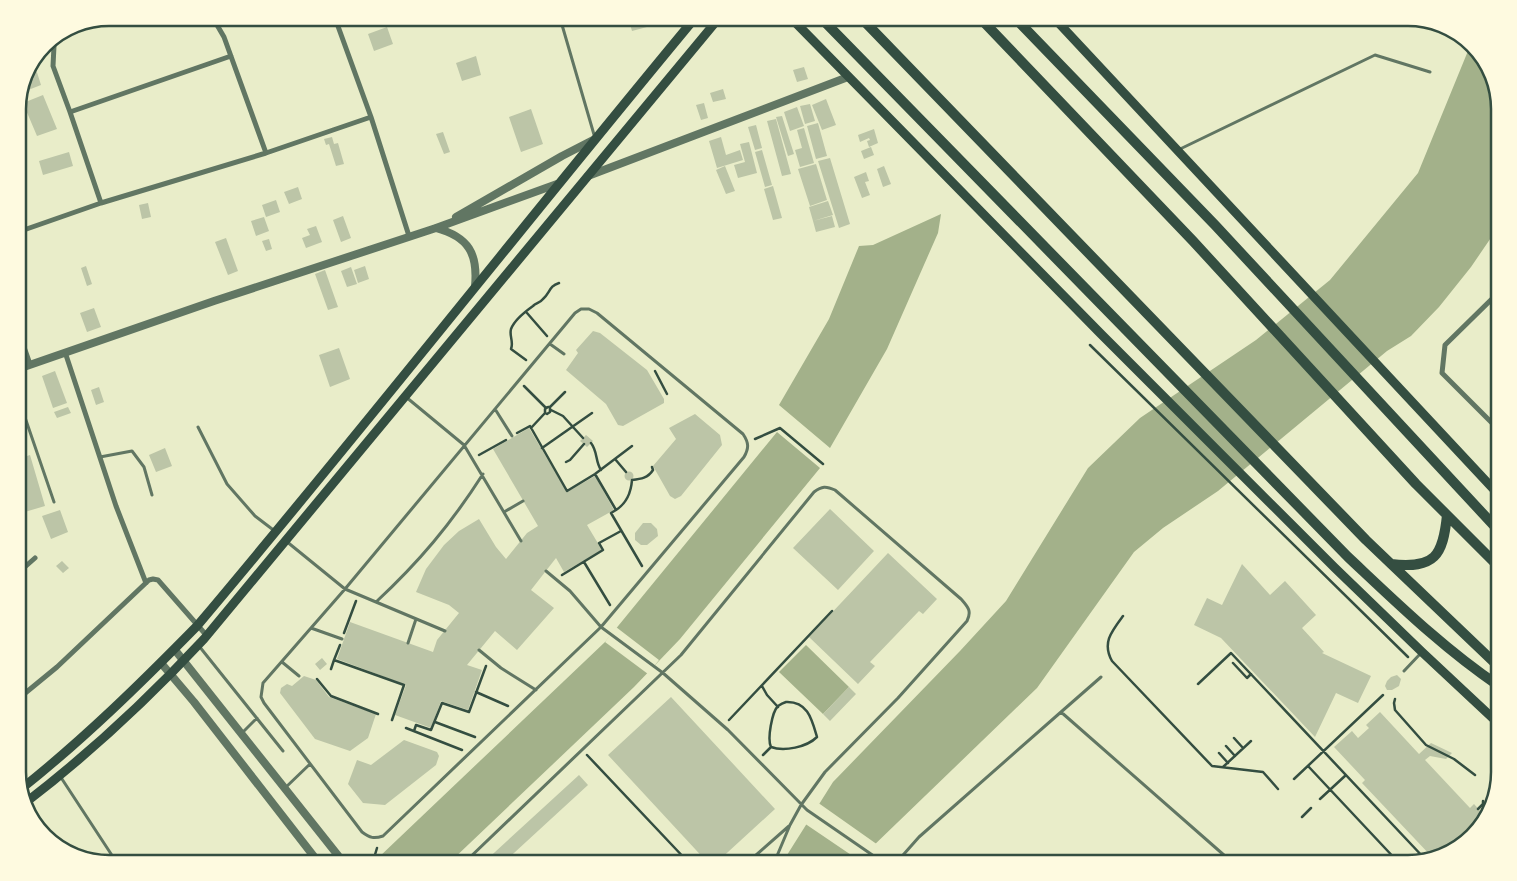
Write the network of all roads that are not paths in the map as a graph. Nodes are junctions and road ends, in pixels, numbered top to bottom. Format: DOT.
graph roads {
  1 [pos="218,26"];
  2 [pos="338,26"];
  3 [pos="562,26"];
  4 [pos="688,26"];
  5 [pos="712,26"];
  6 [pos="799,26"];
  7 [pos="829,26"];
  8 [pos="869,26"];
  9 [pos="988,26"];
  10 [pos="1023,26"];
  11 [pos="1061,26"];
  12 [pos="54,47"];
  13 [pos="231,56"];
  14 [pos="1430,72"];
  15 [pos="848,77"];
  16 [pos="70,112"];
  17 [pos="371,117"];
  18 [pos="595,138"];
  19 [pos="1177,150"];
  20 [pos="266,153"];
  21 [pos="588,176"];
  22 [pos="557,184"];
  23 [pos="101,202"];
  24 [pos="436,228"];
  25 [pos="26,229"];
  26 [pos="409,236"];
  27 [pos="475,286"];
  28 [pos="1491,301"];
  29 [pos="550,344"];
  30 [pos="65,352"];
  31 [pos="26,353"];
  32 [pos="564,354"];
  33 [pos="30,364"];
  34 [pos="26,366"];
  35 [pos="406,397"];
  36 [pos="495,409"];
  37 [pos="26,420"];
  38 [pos="1491,422"];
  39 [pos="198,427"];
  40 [pos="512,436"];
  41 [pos="464,445"];
  42 [pos="100,457"];
  43 [pos="483,474"];
  44 [pos="1491,487"];
  45 [pos="152,495"];
  46 [pos="523,501"];
  47 [pos="54,502"];
  48 [pos="504,512"];
  49 [pos="1447,515"];
  50 [pos="1491,522"];
  51 [pos="276,532"];
  52 [pos="286,541"];
  53 [pos="521,541"];
  54 [pos="34,558"];
  55 [pos="1491,558"];
  56 [pos="1391,564"];
  57 [pos="26,566"];
  58 [pos="546,571"];
  59 [pos="146,582"];
  60 [pos="345,589"];
  61 [pos="376,602"];
  62 [pos="416,619"];
  63 [pos="197,626"];
  64 [pos="601,627"];
  65 [pos="311,628"];
  66 [pos="445,631"];
  67 [pos="207,636"];
  68 [pos="342,640"];
  69 [pos="408,643"];
  70 [pos="198,645"];
  71 [pos="175,650"];
  72 [pos="479,650"];
  73 [pos="1422,652"];
  74 [pos="1491,658"];
  75 [pos="184,660"];
  76 [pos="282,662"];
  77 [pos="161,663"];
  78 [pos="1404,672"];
  79 [pos="1478,672"];
  80 [pos="662,673"];
  81 [pos="170,674"];
  82 [pos="299,676"];
  83 [pos="1101,677"];
  84 [pos="1491,680"];
  85 [pos="1491,686"];
  86 [pos="536,690"];
  87 [pos="26,692"];
  88 [pos="1487,711"];
  89 [pos="1061,712"];
  90 [pos="1491,713"];
  91 [pos="1491,715"];
  92 [pos="257,718"];
  93 [pos="242,733"];
  94 [pos="283,751"];
  95 [pos="310,764"];
  96 [pos="60,776"];
  97 [pos="27,784"];
  98 [pos="285,788"];
  99 [pos="31,798"];
  100 [pos="801,806"];
  101 [pos="790,825"];
  102 [pos="112,855"];
  103 [pos="312,855"];
  104 [pos="337,855"];
  105 [pos="473,855"];
  106 [pos="757,855"];
  107 [pos="778,855"];
  108 [pos="871,855"];
  109 [pos="904,855"];
  110 [pos="1223,855"];
  1 -- 13 [label="street"];
  2 -- 17 [label="street"];
  3 -- 18 [label="lane"];
  4 -- 18 [label="main road"];
  5 -- 21 [label="main road"];
  6 -- 15 [label="main road"];
  7 -- 79 [label="highway"];
  8 -- 56 [label="highway"];
  9 -- 49 [label="highway"];
  10 -- 50 [label="highway"];
  11 -- 19 [label="main road"];
  12 -- 16 [label="street"];
  13 -- 16 [label="street"];
  13 -- 20 [label="street"];
  14 -- 19 [label="lane"];
  15 -- 21 [label="street"];
  15 -- 73 [label="main road"];
  16 -- 23 [label="street"];
  17 -- 20 [label="street"];
  17 -- 26 [label="street"];
  18 -- 22 [label="main road"];
  18 -- 24 [label="street"];
  19 -- 44 [label="main road"];
  20 -- 23 [label="street"];
  21 -- 35 [label="main road"];
  22 -- 24 [label="street"];
  22 -- 27 [label="main road"];
  23 -- 25 [label="street"];
  24 -- 26 [label="street"];
  24 -- 27 [label="street"];
  26 -- 30 [label="street"];
  27 -- 51 [label="main road"];
  28 -- 38 [label="street"];
  29 -- 32 [label="lane"];
  29 -- 36 [label="lane"];
  29 -- 64 [label="lane"];
  30 -- 33 [label="street"];
  30 -- 42 [label="street"];
  31 -- 33 [label="street"];
  33 -- 34 [label="street"];
  35 -- 41 [label="lane"];
  35 -- 52 [label="main road"];
  36 -- 40 [label="lane"];
  36 -- 41 [label="lane"];
  37 -- 47 [label="lane"];
  39 -- 51 [label="lane"];
  41 -- 43 [label="lane"];
  41 -- 60 [label="lane"];
  42 -- 45 [label="lane"];
  42 -- 59 [label="street"];
  43 -- 48 [label="lane"];
  43 -- 61 [label="lane"];
  46 -- 48 [label="lane"];
  48 -- 53 [label="lane"];
  49 -- 55 [label="highway"];
  49 -- 56 [label="highway"];
  51 -- 63 [label="main road"];
  52 -- 60 [label="lane"];
  52 -- 67 [label="main road"];
  54 -- 57 [label="street"];
  56 -- 74 [label="highway"];
  58 -- 64 [label="lane"];
  59 -- 63 [label="street"];
  59 -- 87 [label="street"];
  60 -- 61 [label="lane"];
  60 -- 65 [label="lane"];
  61 -- 62 [label="lane"];
  62 -- 66 [label="lane"];
  62 -- 69 [label="lane"];
  63 -- 67 [label="street"];
  63 -- 71 [label="main road"];
  64 -- 80 [label="lane"];
  64 -- 86 [label="lane"];
  65 -- 68 [label="lane"];
  65 -- 76 [label="lane"];
  67 -- 70 [label="main road"];
  70 -- 75 [label="main road"];
  70 -- 92 [label="lane"];
  71 -- 75 [label="street"];
  71 -- 77 [label="main road"];
  72 -- 86 [label="lane"];
  73 -- 78 [label="lane"];
  73 -- 88 [label="main road"];
  75 -- 81 [label="main road"];
  75 -- 93 [label="street"];
  76 -- 82 [label="lane"];
  76 -- 95 [label="lane"];
  77 -- 81 [label="street"];
  77 -- 97 [label="main road"];
  79 -- 84 [label="highway"];
  79 -- 85 [label="highway"];
  80 -- 100 [label="lane"];
  80 -- 100 [label="lane"];
  80 -- 105 [label="lane"];
  81 -- 96 [label="main road"];
  81 -- 103 [label="street"];
  83 -- 89 [label="lane"];
  86 -- 95 [label="lane"];
  88 -- 90 [label="main road"];
  88 -- 91 [label="main road"];
  89 -- 109 [label="lane"];
  89 -- 110 [label="lane"];
  92 -- 93 [label="lane"];
  92 -- 94 [label="lane"];
  93 -- 98 [label="street"];
  95 -- 98 [label="lane"];
  96 -- 99 [label="main road"];
  96 -- 102 [label="lane"];
  98 -- 104 [label="street"];
  100 -- 101 [label="lane"];
  100 -- 108 [label="lane"];
  101 -- 106 [label="lane"];
  101 -- 107 [label="lane"];
}
